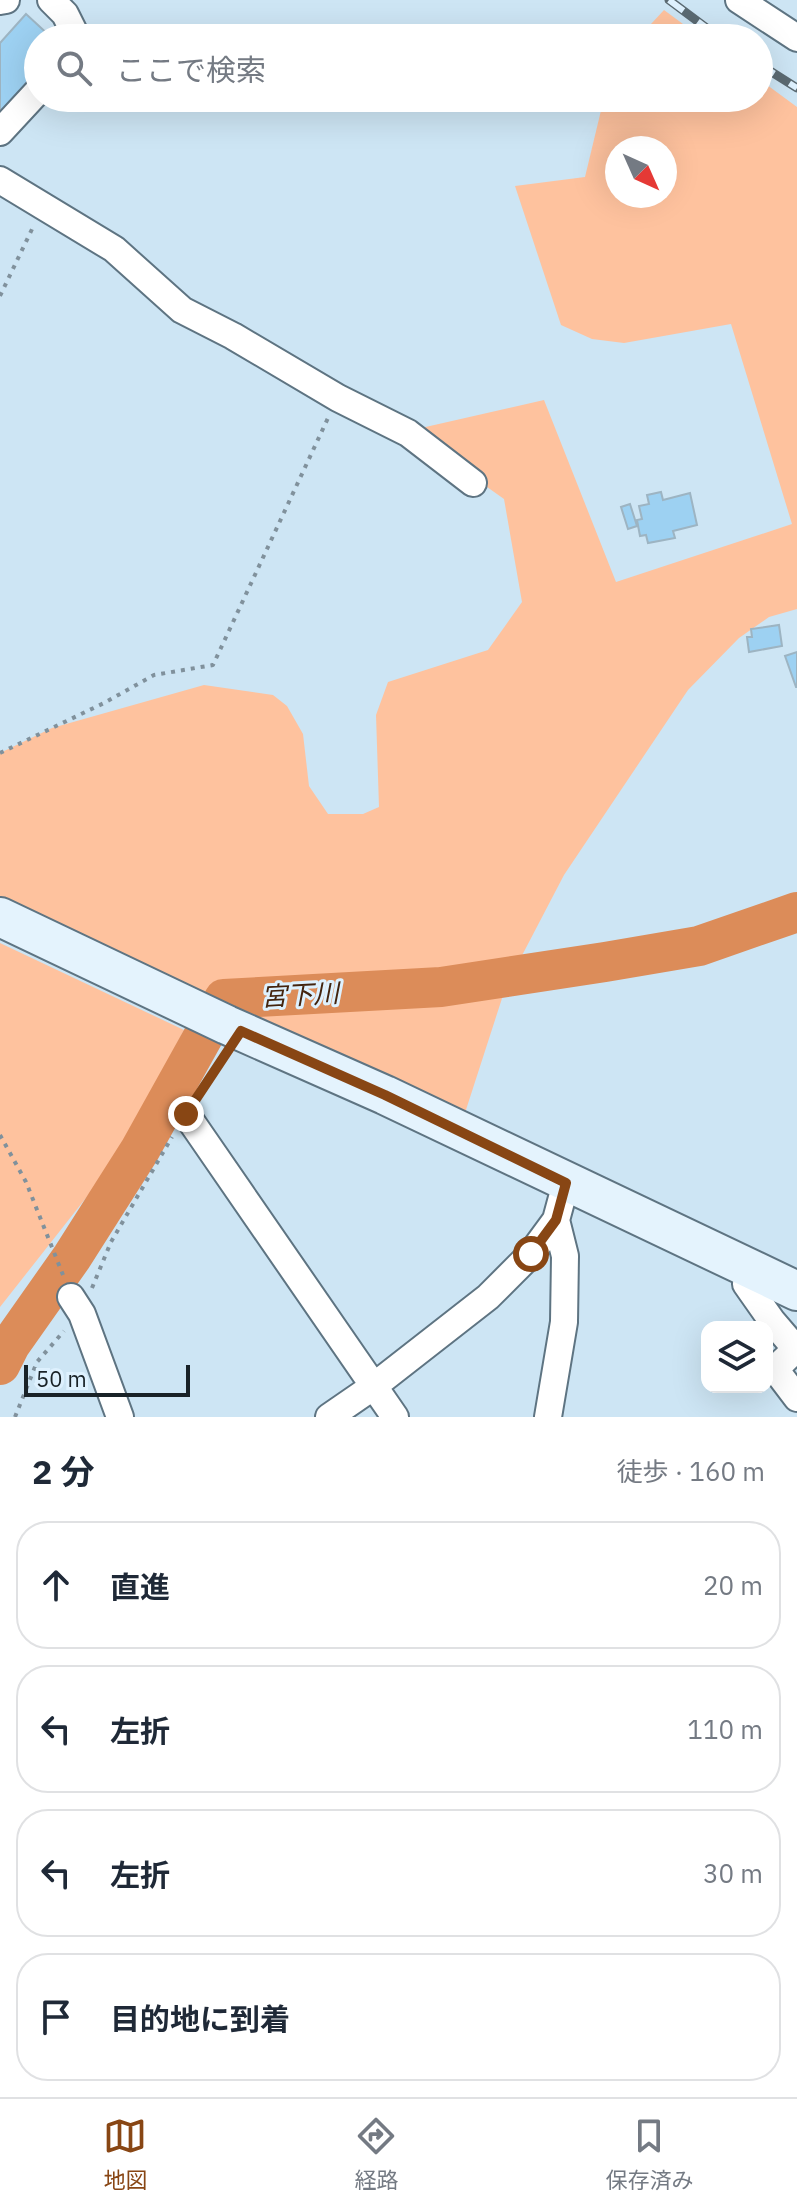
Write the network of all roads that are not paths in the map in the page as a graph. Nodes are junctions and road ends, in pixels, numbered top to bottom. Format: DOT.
graph roads {
  1 [pos="6,0"];
  2 [pos="51,0"];
  3 [pos="739,0"];
  4 [pos="0,1"];
  5 [pos="70,24"];
  6 [pos="773,24"];
  7 [pos="773,24"];
  8 [pos="797,38"];
  9 [pos="24,106"];
  10 [pos="0,132"];
  11 [pos="0,180"];
  12 [pos="473,483"];
  13 [pos="0,917"];
  14 [pos="186,1114"];
  15 [pos="566,1183"];
  16 [pos="556,1220"];
  17 [pos="749,1268"];
  18 [pos="797,1291"];
  19 [pos="77,1306"];
  20 [pos="374,1386"];
  21 [pos="797,1398"];
  22 [pos="120,1417"];
  23 [pos="329,1417"];
  24 [pos="395,1417"];
  25 [pos="548,1417"];
  1 -- 4 [label="street"];
  2 -- 5 [label="street"];
  3 -- 7 [label="street"];
  6 -- 8 [label="street"];
  9 -- 10 [label="street"];
  11 -- 12 [label="street"];
  13 -- 15 [label="street"];
  14 -- 20 [label="street"];
  15 -- 16 [label="street"];
  15 -- 17 [label="street"];
  16 -- 20 [label="street"];
  16 -- 25 [label="street"];
  17 -- 18 [label="street"];
  17 -- 21 [label="street"];
  19 -- 22 [label="street"];
  20 -- 23 [label="street"];
  20 -- 24 [label="street"];
}
